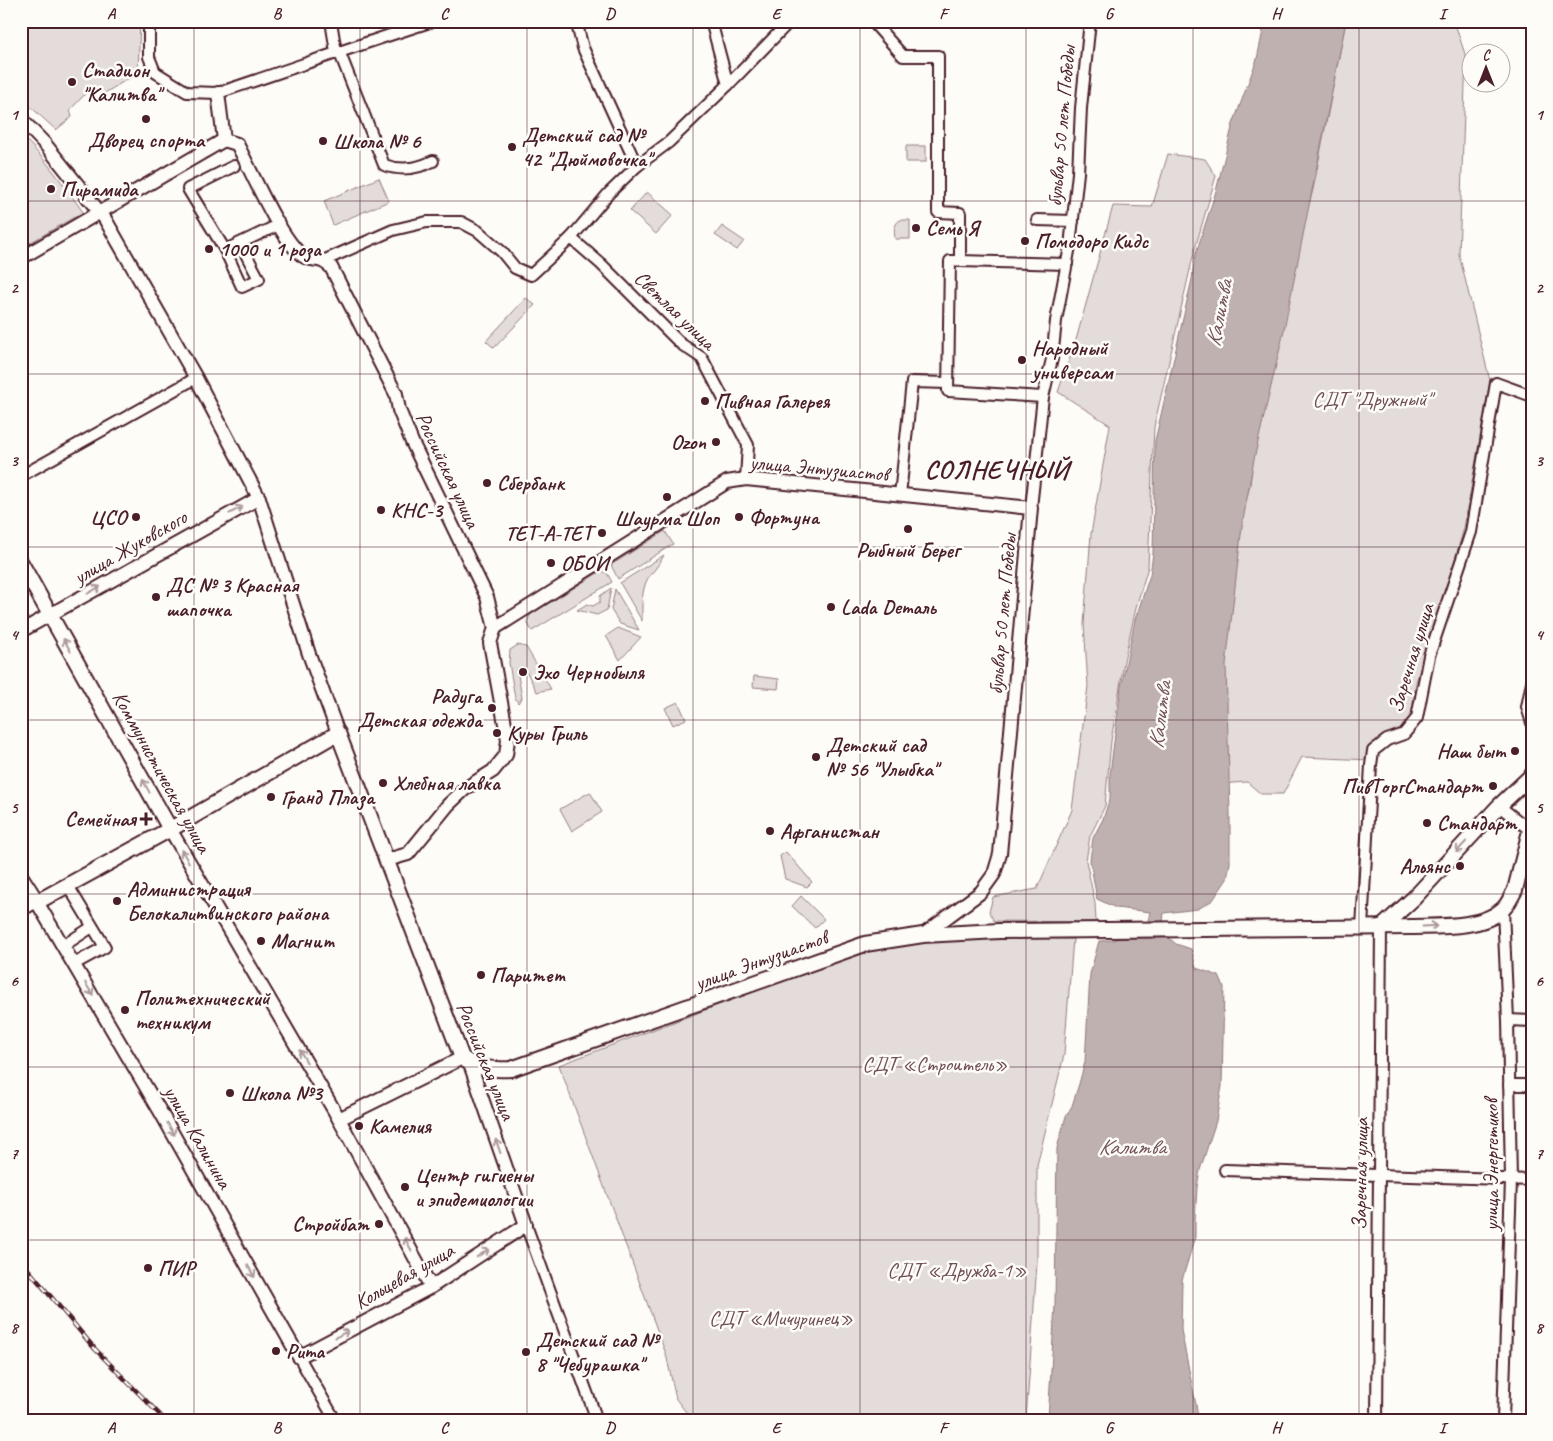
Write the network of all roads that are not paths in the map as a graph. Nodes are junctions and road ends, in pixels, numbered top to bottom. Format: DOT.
graph roads {
  1 [pos="149,21"];
  2 [pos="331,21"];
  3 [pos="433,21"];
  4 [pos="576,21"];
  5 [pos="711,21"];
  6 [pos="790,21"];
  7 [pos="872,21"];
  8 [pos="1090,21"];
  9 [pos="338,51"];
  10 [pos="728,86"];
  11 [pos="218,93"];
  12 [pos="21,119"];
  13 [pos="224,140"];
  14 [pos="433,161"];
  15 [pos="234,166"];
  16 [pos="637,166"];
  17 [pos="100,212"];
  18 [pos="1037,220"];
  19 [pos="1073,221"];
  20 [pos="278,222"];
  21 [pos="571,238"];
  22 [pos="240,243"];
  23 [pos="225,250"];
  24 [pos="21,258"];
  25 [pos="323,261"];
  26 [pos="955,261"];
  27 [pos="1067,264"];
  28 [pos="196,378"];
  29 [pos="948,383"];
  30 [pos="1532,396"];
  31 [pos="1043,397"];
  32 [pos="21,476"];
  33 [pos="746,479"];
  34 [pos="900,495"];
  35 [pos="259,498"];
  36 [pos="1031,508"];
  37 [pos="21,563"];
  38 [pos="51,615"];
  39 [pos="495,628"];
  40 [pos="21,631"];
  41 [pos="1532,682"];
  42 [pos="1532,723"];
  43 [pos="338,733"];
  44 [pos="1532,775"];
  45 [pos="1500,806"];
  46 [pos="1531,826"];
  47 [pos="170,829"];
  48 [pos="386,860"];
  49 [pos="21,877"];
  50 [pos="67,884"];
  51 [pos="37,902"];
  52 [pos="1400,910"];
  53 [pos="1503,910"];
  54 [pos="21,911"];
  55 [pos="1410,927"];
  56 [pos="92,928"];
  57 [pos="1362,928"];
  58 [pos="1381,928"];
  59 [pos="923,936"];
  60 [pos="63,946"];
  61 [pos="74,964"];
  62 [pos="1508,1020"];
  63 [pos="1532,1021"];
  64 [pos="466,1061"];
  65 [pos="1509,1085"];
  66 [pos="1532,1085"];
  67 [pos="339,1119"];
  68 [pos="1225,1170"];
  69 [pos="1379,1175"];
  70 [pos="1512,1180"];
  71 [pos="1532,1180"];
  72 [pos="526,1225"];
  73 [pos="431,1287"];
  74 [pos="299,1357"];
  75 [pos="335,1420"];
  76 [pos="597,1420"];
  77 [pos="1377,1420"];
  78 [pos="1503,1420"];
  1 -- 11 [label="street"];
  2 -- 9 [label="street"];
  3 -- 9 [label="street"];
  4 -- 16 [label="street"];
  5 -- 10 [label="street"];
  6 -- 10 [label="street"];
  7 -- 26 [label="street"];
  8 -- 19 [label="street, бульвар 50 лет Победы"];
  9 -- 11 [label="street"];
  9 -- 14 [label="street"];
  10 -- 16 [label="street"];
  11 -- 13 [label="street"];
  12 -- 17 [label="street, Российская улица"];
  13 -- 17 [label="street"];
  13 -- 20 [label="street"];
  15 -- 23 [label="street"];
  16 -- 21 [label="street"];
  17 -- 24 [label="street"];
  17 -- 28 [label="street, Российская улица"];
  18 -- 19 [label="street"];
  19 -- 27 [label="street, бульвар 50 лет Победы"];
  20 -- 22 [label="street"];
  20 -- 25 [label="street"];
  21 -- 25 [label="street"];
  21 -- 33 [label="street, Светлая улица"];
  22 -- 23 [label="street"];
  22 -- 23 [label="street"];
  25 -- 39 [label="street, Российская улица"];
  26 -- 27 [label="street"];
  26 -- 29 [label="street"];
  27 -- 31 [label="street, бульвар 50 лет Победы"];
  28 -- 32 [label="street"];
  28 -- 35 [label="street, Российская улица"];
  29 -- 31 [label="street"];
  29 -- 34 [label="street"];
  30 -- 57 [label="street, Заречная улица"];
  31 -- 36 [label="street, бульвар 50 лет Победы"];
  33 -- 34 [label="street, улица Энтузиастов"];
  33 -- 39 [label="street, улица Энтузиастов"];
  34 -- 36 [label="street, улица Энтузиастов"];
  38 -- 35 [label="street, улица Жуковского, one-way"];
  35 -- 43 [label="street, Российская улица"];
  36 -- 59 [label="street, бульвар 50 лет Победы"];
  37 -- 38 [label="main road, Коммунистическая улица"];
  38 -- 40 [label="street, улица Жуковского"];
  47 -- 38 [label="main road, Коммунистическая улица, one-way"];
  39 -- 48 [label="street, Российская улица"];
  41 -- 42 [label="street"];
  43 -- 47 [label="main road"];
  43 -- 48 [label="main road, Российская улица"];
  44 -- 45 [label="main road"];
  45 -- 46 [label="street"];
  45 -- 52 [label="main road, one-way"];
  46 -- 53 [label="main road"];
  47 -- 50 [label="main road"];
  67 -- 47 [label="street, Коммунистическая улица, one-way"];
  48 -- 64 [label="main road, Российская улица"];
  49 -- 51 [label="main road, улица Калинина"];
  50 -- 51 [label="main road"];
  50 -- 56 [label="street"];
  51 -- 54 [label="street"];
  51 -- 60 [label="street, улица Калинина"];
  52 -- 55 [label="street"];
  52 -- 58 [label="main road"];
  55 -- 53 [label="main road, улица Энтузиастов, one-way"];
  53 -- 62 [label="street, улица Энергетиков"];
  55 -- 58 [label="main road, улица Энтузиастов"];
  56 -- 60 [label="street"];
  56 -- 61 [label="street"];
  57 -- 58 [label="main road, улица Энтузиастов"];
  57 -- 59 [label="main road, улица Энтузиастов"];
  58 -- 69 [label="street, Заречная улица"];
  59 -- 64 [label="main road, улица Энтузиастов"];
  60 -- 61 [label="street, улица Калинина"];
  61 -- 74 [label="street, улица Калинина, one-way"];
  62 -- 63 [label="street"];
  62 -- 65 [label="street, улица Энергетиков"];
  64 -- 67 [label="street"];
  72 -- 64 [label="street, Российская улица, one-way"];
  65 -- 66 [label="street"];
  65 -- 70 [label="street, улица Энергетиков"];
  73 -- 67 [label="street, Коммунистическая улица, one-way"];
  68 -- 69 [label="street"];
  69 -- 70 [label="street"];
  69 -- 77 [label="street, Заречная улица"];
  70 -- 71 [label="street"];
  70 -- 78 [label="street, улица Энергетиков"];
  73 -- 72 [label="street, Кольцевая улица, one-way"];
  72 -- 76 [label="street, Российская улица"];
  74 -- 73 [label="street, Кольцевая улица, one-way"];
  74 -- 75 [label="street, улица Калинина"];
}
